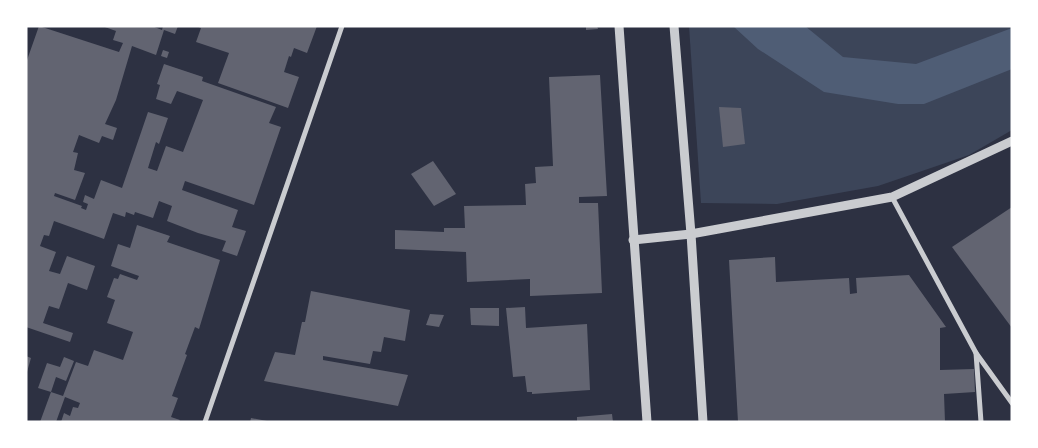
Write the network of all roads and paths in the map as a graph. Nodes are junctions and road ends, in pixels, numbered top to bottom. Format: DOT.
graph roads {
  1 [pos="342,26"];
  2 [pos="619,26"];
  3 [pos="674,26"];
  4 [pos="1012,142"];
  5 [pos="892,197"];
  6 [pos="692,234"];
  7 [pos="633,240"];
  8 [pos="976,353"];
  9 [pos="1012,403"];
  10 [pos="205,422"];
  11 [pos="647,422"];
  12 [pos="703,422"];
  13 [pos="981,422"];
  1 -- 10 [label="street"];
  2 -- 7 [label="street"];
  3 -- 6 [label="street"];
  4 -- 5 [label="street"];
  5 -- 6 [label="street"];
  5 -- 8 [label="street"];
  6 -- 7 [label="street"];
  6 -- 12 [label="street"];
  7 -- 11 [label="street"];
  8 -- 9 [label="street"];
  8 -- 13 [label="street"];
}
